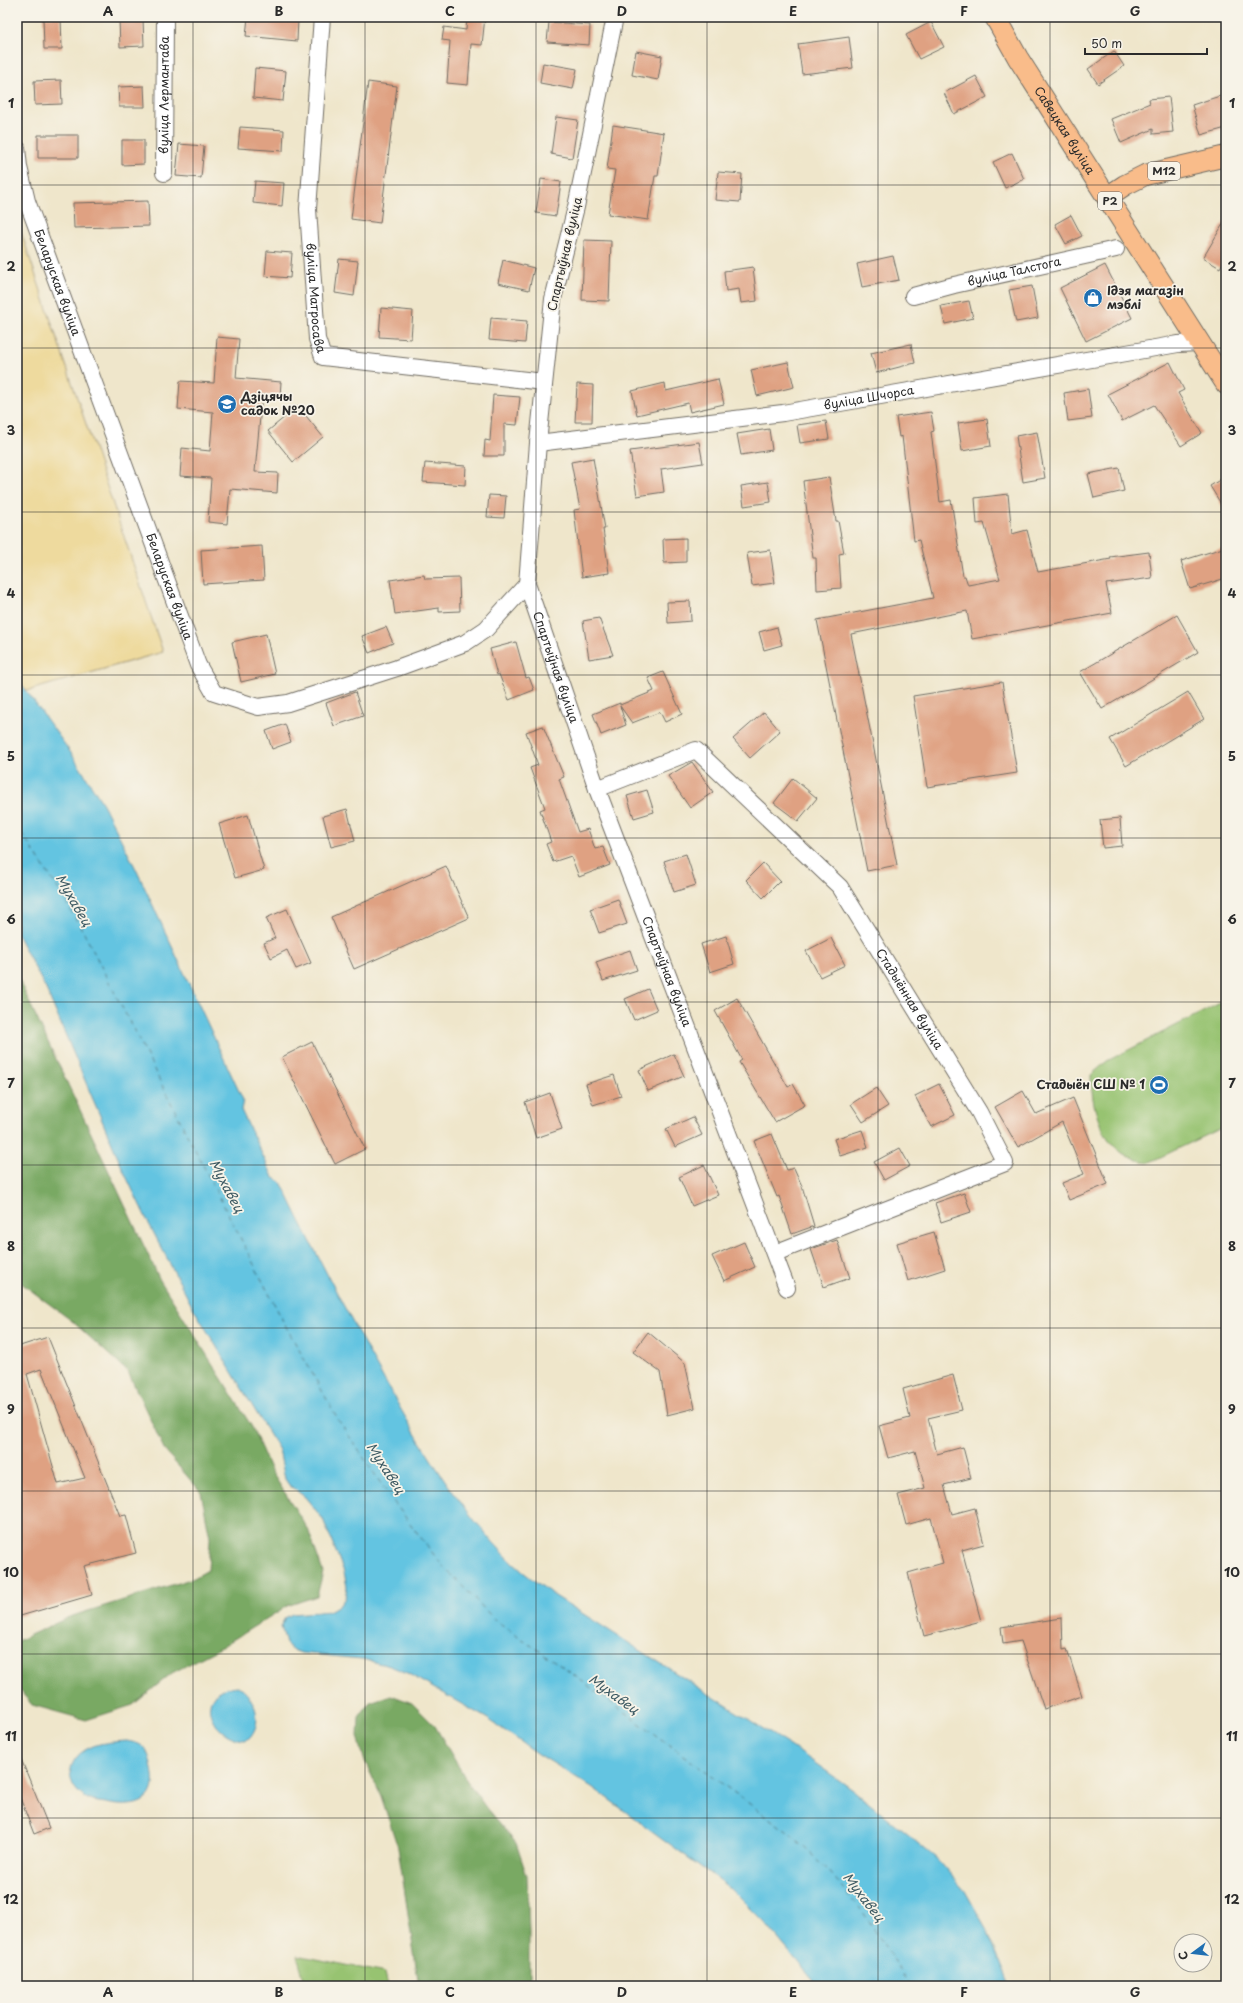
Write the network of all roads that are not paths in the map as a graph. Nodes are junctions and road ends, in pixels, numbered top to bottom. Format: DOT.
graph roads {
  1 [pos="165,17"];
  2 [pos="322,17"];
  3 [pos="615,17"];
  4 [pos="995,17"];
  5 [pos="17,148"];
  6 [pos="1226,156"];
  7 [pos="164,173"];
  8 [pos="1107,197"];
  9 [pos="1116,249"];
  10 [pos="914,296"];
  11 [pos="1199,343"];
  12 [pos="544,382"];
  13 [pos="1226,384"];
  14 [pos="538,443"];
  15 [pos="527,584"];
  16 [pos="597,789"];
  17 [pos="775,1253"];
  18 [pos="787,1288"];
  1 -- 7 [label="street, вуліца Лермантава"];
  2 -- 12 [label="street, вуліца Матросава"];
  3 -- 12 [label="street, Спартыўная вуліца"];
  4 -- 8 [label="main road, Савецкая вуліца / Р2"];
  5 -- 15 [label="street, Беларуская вуліца"];
  6 -- 8 [label="main road, М12"];
  8 -- 11 [label="main road, Савецкая вуліца / Р2"];
  9 -- 10 [label="street, вуліца Талстога"];
  11 -- 13 [label="main road, Савецкая вуліца / Р2"];
  11 -- 14 [label="street, вуліца Шчорса"];
  12 -- 14 [label="street, Спартыўная вуліца"];
  14 -- 15 [label="street, Спартыўная вуліца"];
  15 -- 16 [label="street, Спартыўная вуліца"];
  16 -- 17 [label="street, Спартыўная вуліца"];
  16 -- 17 [label="street, Стадыённая вуліца"];
  17 -- 18 [label="street, Спартыўная вуліца"];
}
